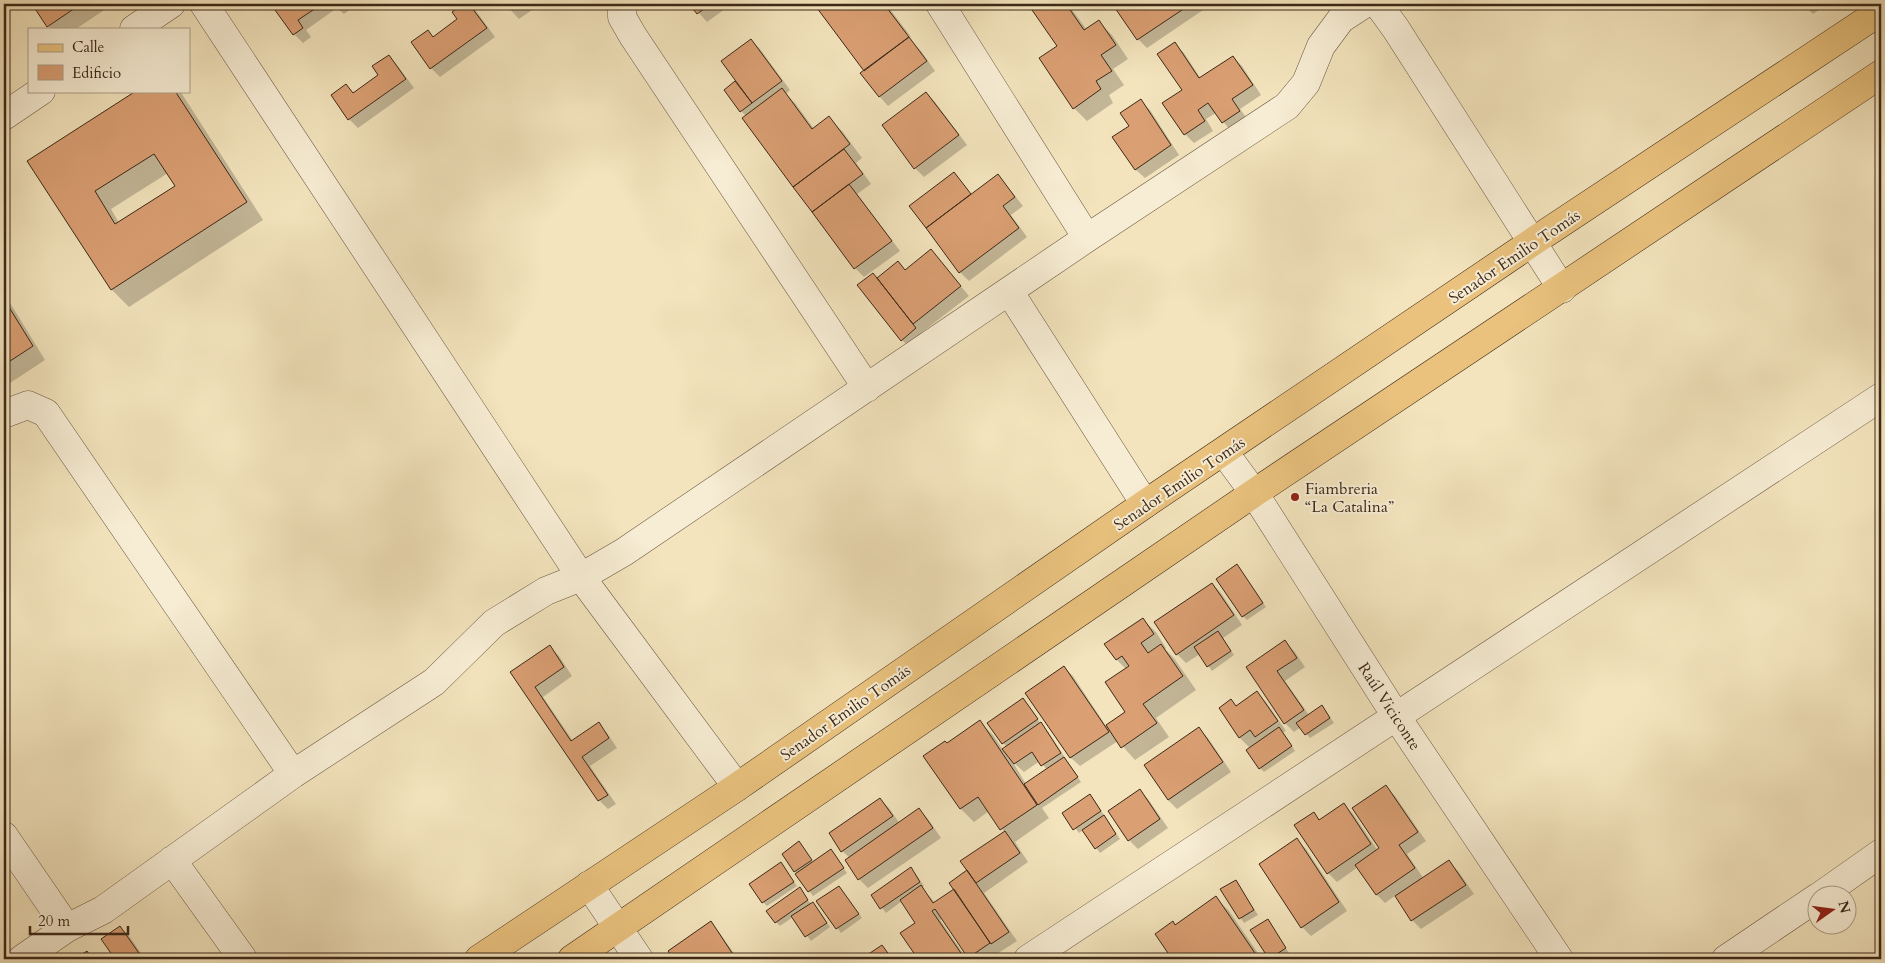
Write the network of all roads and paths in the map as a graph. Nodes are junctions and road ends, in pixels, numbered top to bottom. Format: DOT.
graph roads {
  1 [pos="171,4"];
  2 [pos="204,4"];
  3 [pos="622,4"];
  4 [pos="940,4"];
  5 [pos="1364,4"];
  6 [pos="1378,4"];
  7 [pos="1881,11"];
  8 [pos="135,28"];
  9 [pos="1881,74"];
  10 [pos="40,92"];
  11 [pos="4,116"];
  12 [pos="1087,238"];
  13 [pos="1531,244"];
  14 [pos="1562,289"];
  15 [pos="1009,291"];
  16 [pos="867,388"];
  17 [pos="1881,397"];
  18 [pos="4,414"];
  19 [pos="1224,452"];
  20 [pos="1254,493"];
  21 [pos="1146,504"];
  22 [pos="581,577"];
  23 [pos="1396,716"];
  24 [pos="293,774"];
  25 [pos="737,787"];
  26 [pos="4,836"];
  27 [pos="1881,853"];
  28 [pos="172,860"];
  29 [pos="589,885"];
  30 [pos="1833,886"];
  31 [pos="1808,903"];
  32 [pos="67,928"];
  33 [pos="618,928"];
  34 [pos="22,959"];
  35 [pos="243,959"];
  36 [pos="480,959"];
  37 [pos="572,959"];
  38 [pos="639,959"];
  39 [pos="1028,959"];
  40 [pos="1558,959"];
  41 [pos="1726,959"];
  1 -- 8 [label="street"];
  2 -- 22 [label="street"];
  3 -- 16 [label="street"];
  4 -- 12 [label="street"];
  5 -- 12 [label="street"];
  6 -- 13 [label="street"];
  7 -- 13 [label="main road, Senador Emilio Tomás"];
  9 -- 14 [label="main road"];
  10 -- 11 [label="street"];
  12 -- 15 [label="street"];
  13 -- 14 [label="street"];
  13 -- 19 [label="main road, Senador Emilio Tomás"];
  14 -- 20 [label="main road"];
  15 -- 16 [label="street"];
  15 -- 21 [label="street"];
  16 -- 22 [label="street"];
  17 -- 23 [label="street"];
  18 -- 24 [label="street"];
  19 -- 20 [label="street, Raúl Viciconte"];
  19 -- 21 [label="main road, Senador Emilio Tomás"];
  20 -- 23 [label="street, Raúl Viciconte"];
  20 -- 33 [label="main road"];
  21 -- 25 [label="main road, Senador Emilio Tomás"];
  22 -- 24 [label="street"];
  22 -- 25 [label="street"];
  23 -- 39 [label="street"];
  23 -- 40 [label="street, Raúl Viciconte"];
  24 -- 28 [label="street"];
  25 -- 29 [label="main road, Senador Emilio Tomás"];
  26 -- 32 [label="street"];
  27 -- 30 [label="street"];
  28 -- 32 [label="street"];
  28 -- 35 [label="street"];
  29 -- 33 [label="street"];
  29 -- 36 [label="main road, Senador Emilio Tomás"];
  31 -- 41 [label="street"];
  32 -- 34 [label="street"];
  33 -- 37 [label="main road"];
  33 -- 38 [label="street"];
}
